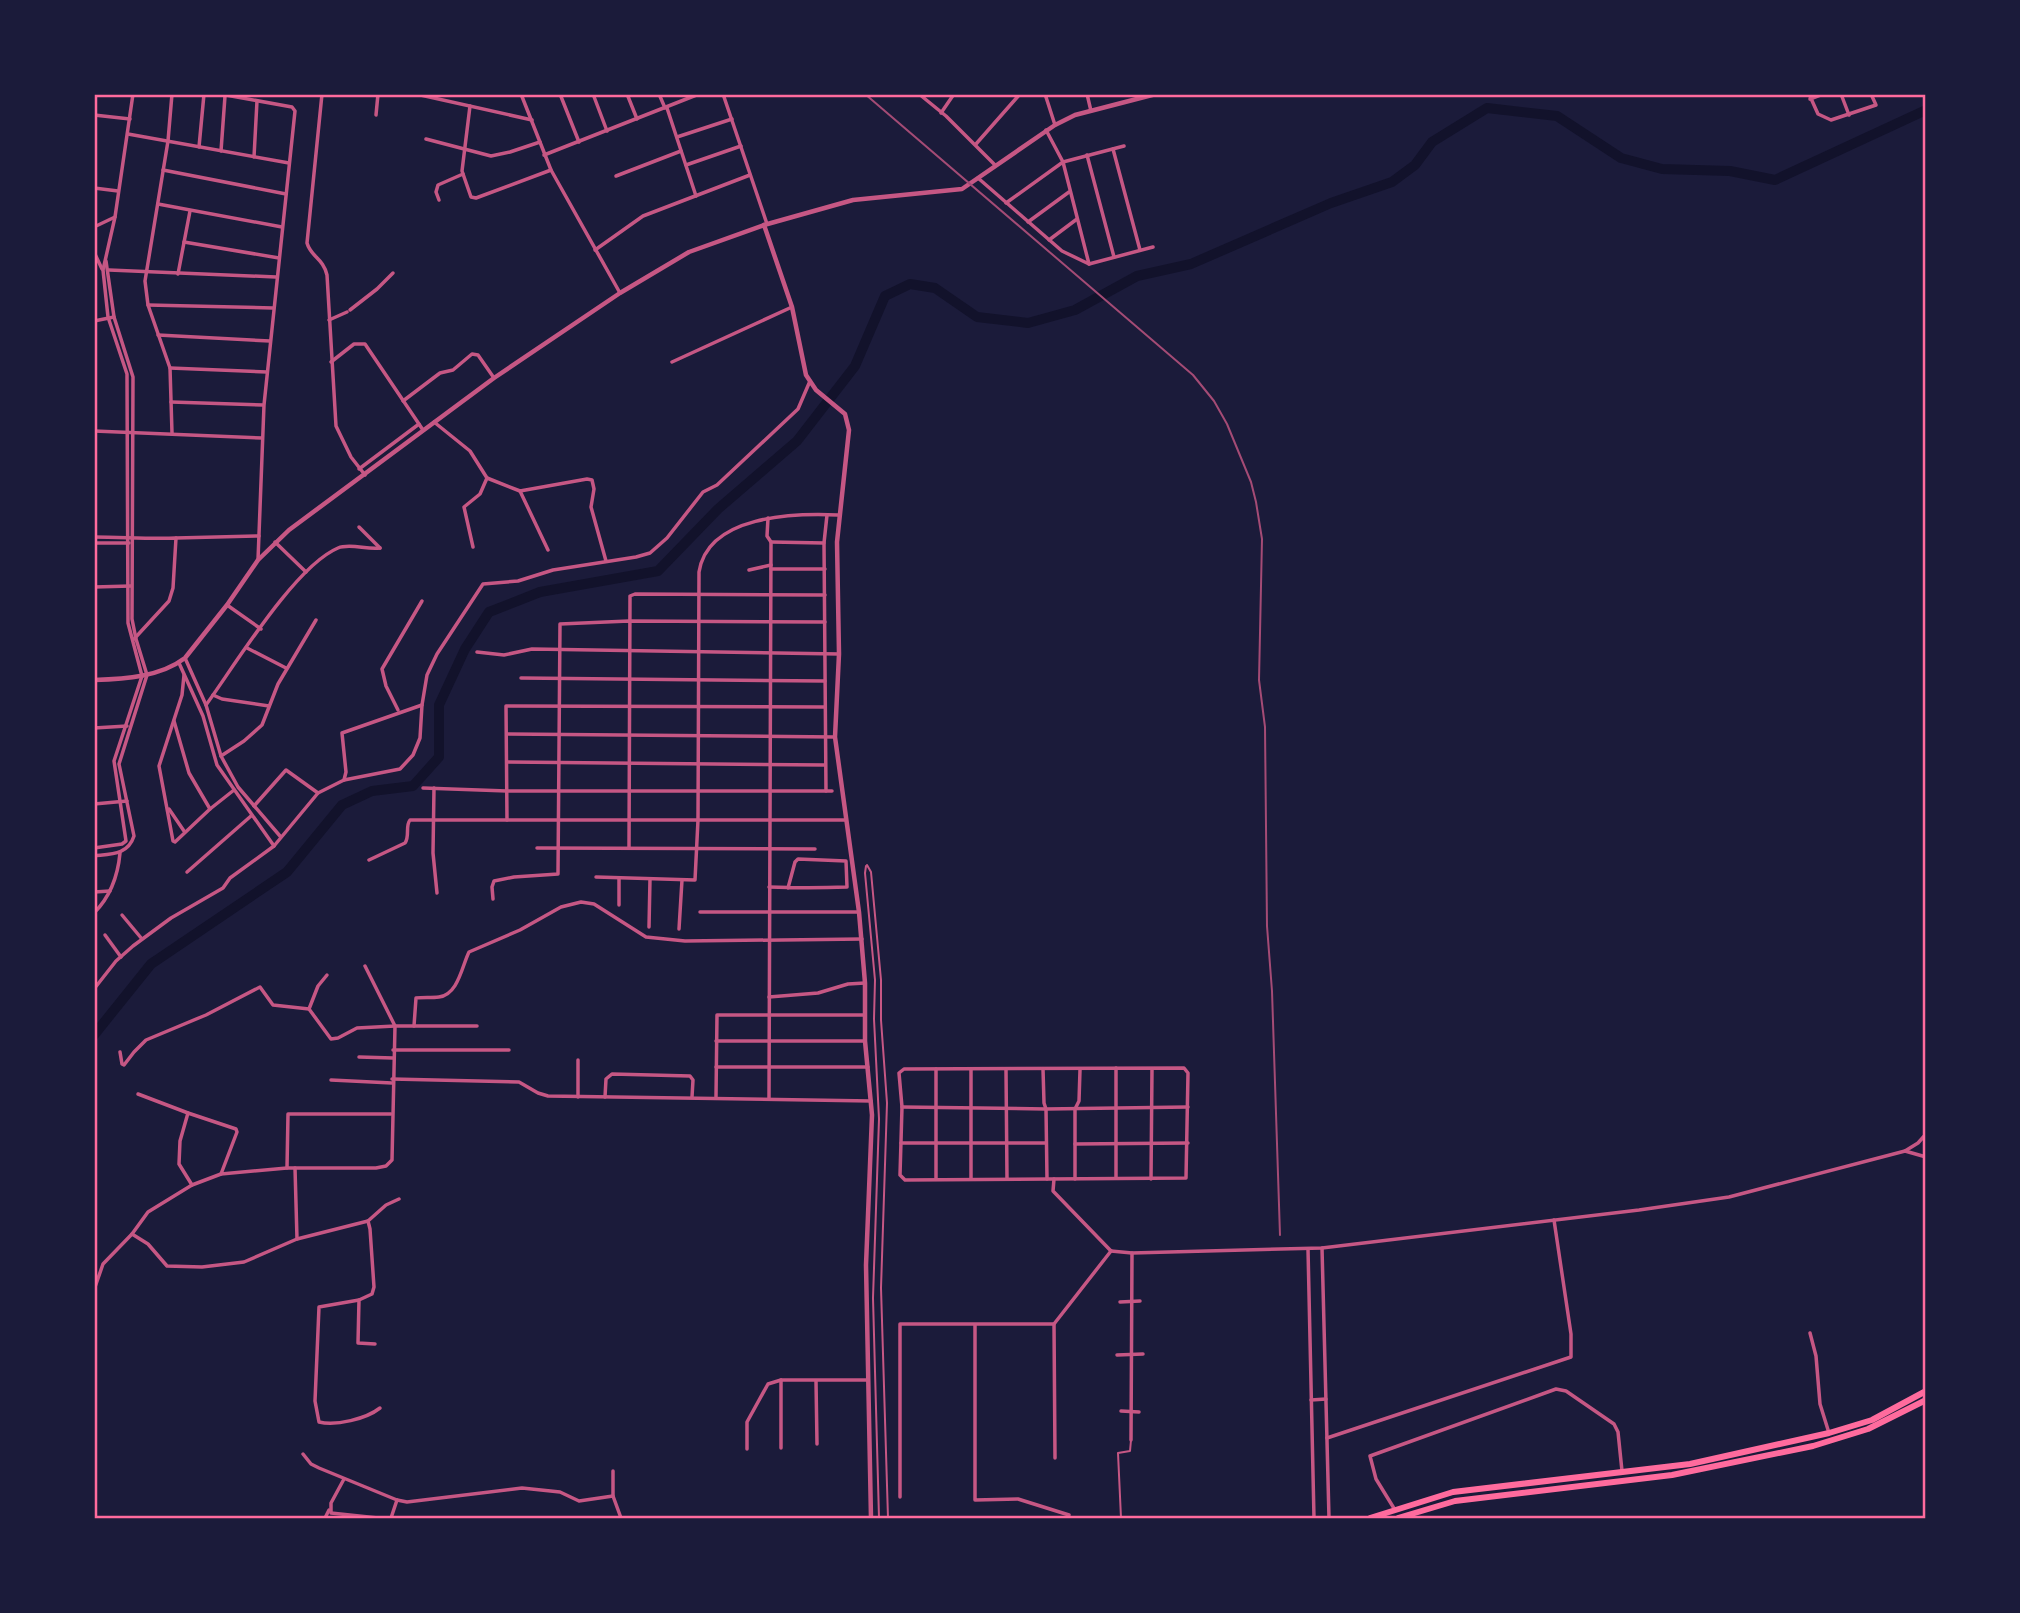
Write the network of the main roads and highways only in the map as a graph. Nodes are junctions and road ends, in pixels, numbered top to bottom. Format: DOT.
graph roads {
  1 [pos="1926,1391"];
  2 [pos="1926,1401"];
  3 [pos="1524,1484"];
  4 [pos="1525,1493"];
  5 [pos="1370,1518"];
  6 [pos="1398,1518"];
  1 -- 3 [label="highway"];
  2 -- 4 [label="highway"];
  3 -- 4 [label="highway"];
  3 -- 5 [label="highway"];
  4 -- 6 [label="highway"];
}
